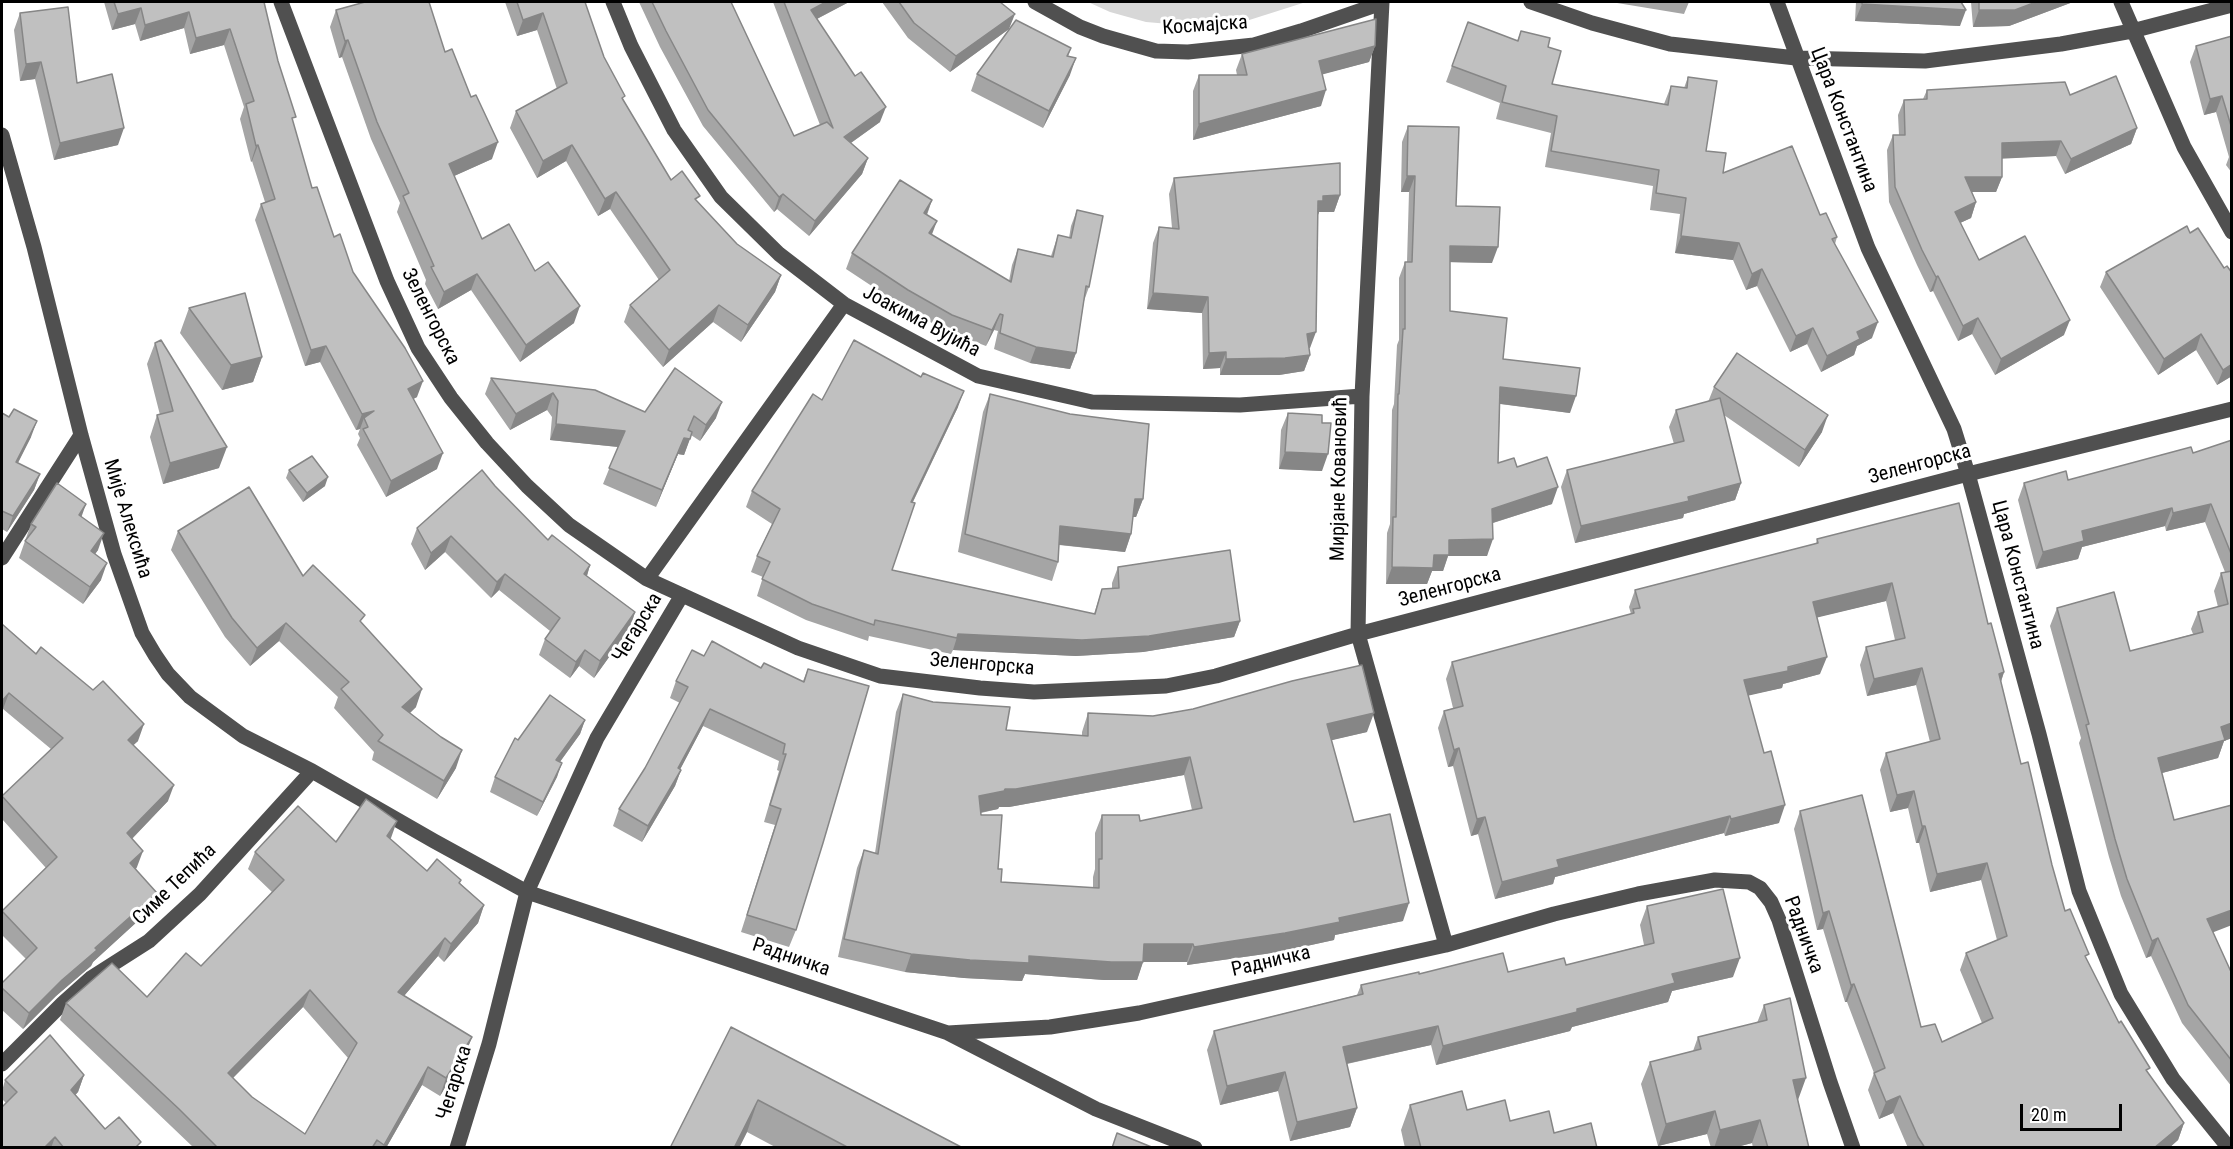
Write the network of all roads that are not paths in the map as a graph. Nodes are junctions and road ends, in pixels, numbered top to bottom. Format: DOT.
graph roads {
  1 [pos="281,2"];
  2 [pos="613,2"];
  3 [pos="1035,2"];
  4 [pos="1382,2"];
  5 [pos="1531,2"];
  6 [pos="1777,2"];
  7 [pos="2121,2"];
  8 [pos="2232,4"];
  9 [pos="2132,31"];
  10 [pos="1797,58"];
  11 [pos="2,135"];
  12 [pos="2232,232"];
  13 [pos="844,304"];
  14 [pos="1362,396"];
  15 [pos="2232,409"];
  16 [pos="81,435"];
  17 [pos="1968,474"];
  18 [pos="2,558"];
  19 [pos="647,579"];
  20 [pos="682,596"];
  21 [pos="1358,634"];
  22 [pos="312,771"];
  23 [pos="527,892"];
  24 [pos="1446,945"];
  25 [pos="948,1033"];
  26 [pos="2,1064"];
  27 [pos="457,1148"];
  28 [pos="1195,1148"];
  29 [pos="1853,1148"];
  30 [pos="2229,1148"];
  1 -- 19 [label="street, Зеленгорска"];
  2 -- 13 [label="street, Јоакима Вујића"];
  3 -- 4 [label="street, Космајска"];
  4 -- 14 [label="street, Мирјане Ковановић"];
  5 -- 10 [label="street"];
  6 -- 10 [label="street, Цара Константина"];
  7 -- 9 [label="street"];
  8 -- 9 [label="street"];
  9 -- 10 [label="street"];
  9 -- 12 [label="street"];
  10 -- 17 [label="street, Цара Константина"];
  11 -- 16 [label="street, Мије Алексића"];
  13 -- 14 [label="street, Јоакима Вујића"];
  13 -- 19 [label="street, Чегарска"];
  14 -- 21 [label="street, Мирјане Ковановић"];
  15 -- 17 [label="street, Зеленгорска"];
  16 -- 18 [label="street"];
  16 -- 22 [label="street, Мије Алексића"];
  17 -- 21 [label="street, Зеленгорска"];
  17 -- 30 [label="street, Цара Константина"];
  19 -- 20 [label="street, Чегарска"];
  20 -- 21 [label="street, Зеленгорска"];
  20 -- 23 [label="street, Чегарска"];
  21 -- 24 [label="street, Мирјане Ковановић"];
  22 -- 23 [label="street, Мије Алексића"];
  22 -- 26 [label="street, Симе Тепића"];
  23 -- 25 [label="street, Радничка"];
  23 -- 27 [label="street, Чегарска"];
  24 -- 25 [label="street, Радничка"];
  24 -- 29 [label="street, Радничка"];
  25 -- 28 [label="street"];
}
